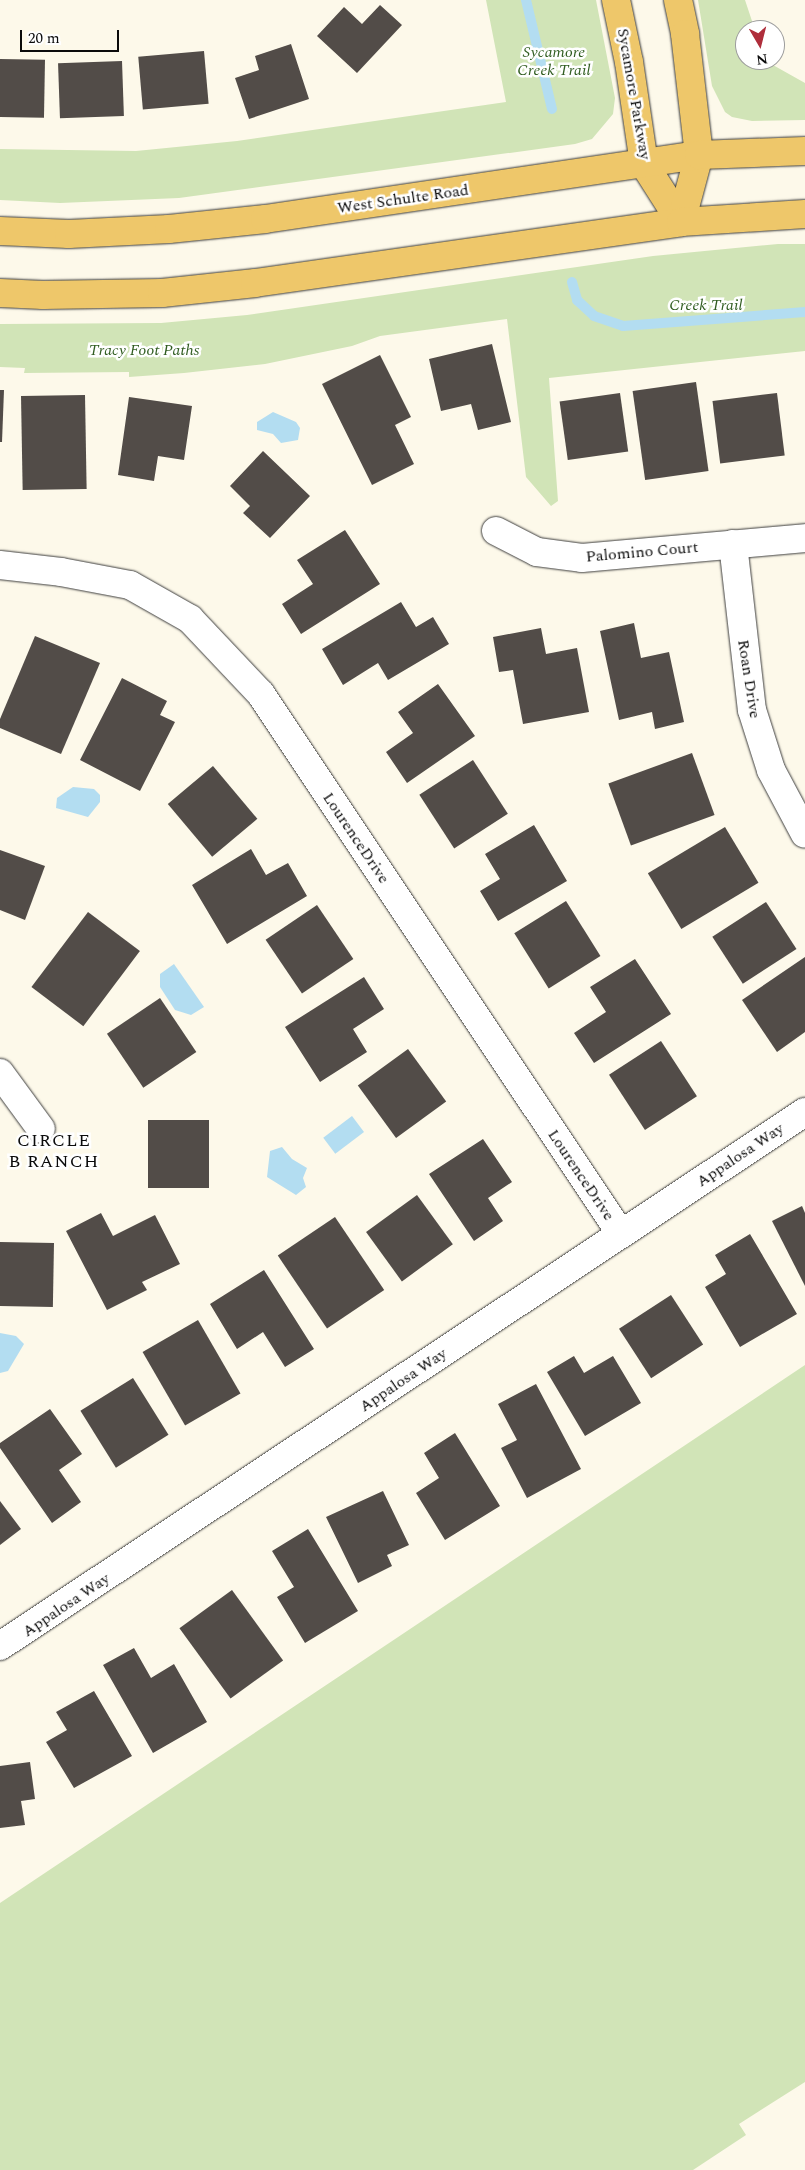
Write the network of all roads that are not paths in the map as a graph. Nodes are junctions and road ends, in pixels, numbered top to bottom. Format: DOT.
graph roads {
  1 [pos="616,0"];
  2 [pos="678,0"];
  3 [pos="805,151"];
  4 [pos="698,155"];
  5 [pos="644,164"];
  6 [pos="805,214"];
  7 [pos="680,222"];
  8 [pos="0,232"];
  9 [pos="0,293"];
  10 [pos="496,531"];
  11 [pos="805,538"];
  12 [pos="733,544"];
  13 [pos="0,565"];
  14 [pos="805,834"];
  15 [pos="0,1073"];
  16 [pos="805,1112"];
  17 [pos="41,1129"];
  18 [pos="621,1234"];
  19 [pos="0,1646"];
  1 -- 5 [label="main road, Sycamore Parkway"];
  2 -- 4 [label="main road"];
  3 -- 4 [label="main road, West Schulte Road"];
  4 -- 5 [label="main road, West Schulte Road"];
  4 -- 7 [label="main road"];
  5 -- 7 [label="main road, Sycamore Parkway"];
  5 -- 8 [label="main road, West Schulte Road"];
  6 -- 7 [label="main road"];
  7 -- 9 [label="main road"];
  10 -- 12 [label="street, Palomino Court"];
  11 -- 12 [label="street, Palomino Court"];
  12 -- 14 [label="street, Roan Drive"];
  13 -- 18 [label="street, LourenceDrive"];
  15 -- 17 [label="street"];
  16 -- 18 [label="street, Appalosa Way"];
  18 -- 19 [label="street, Appalosa Way"];
}
